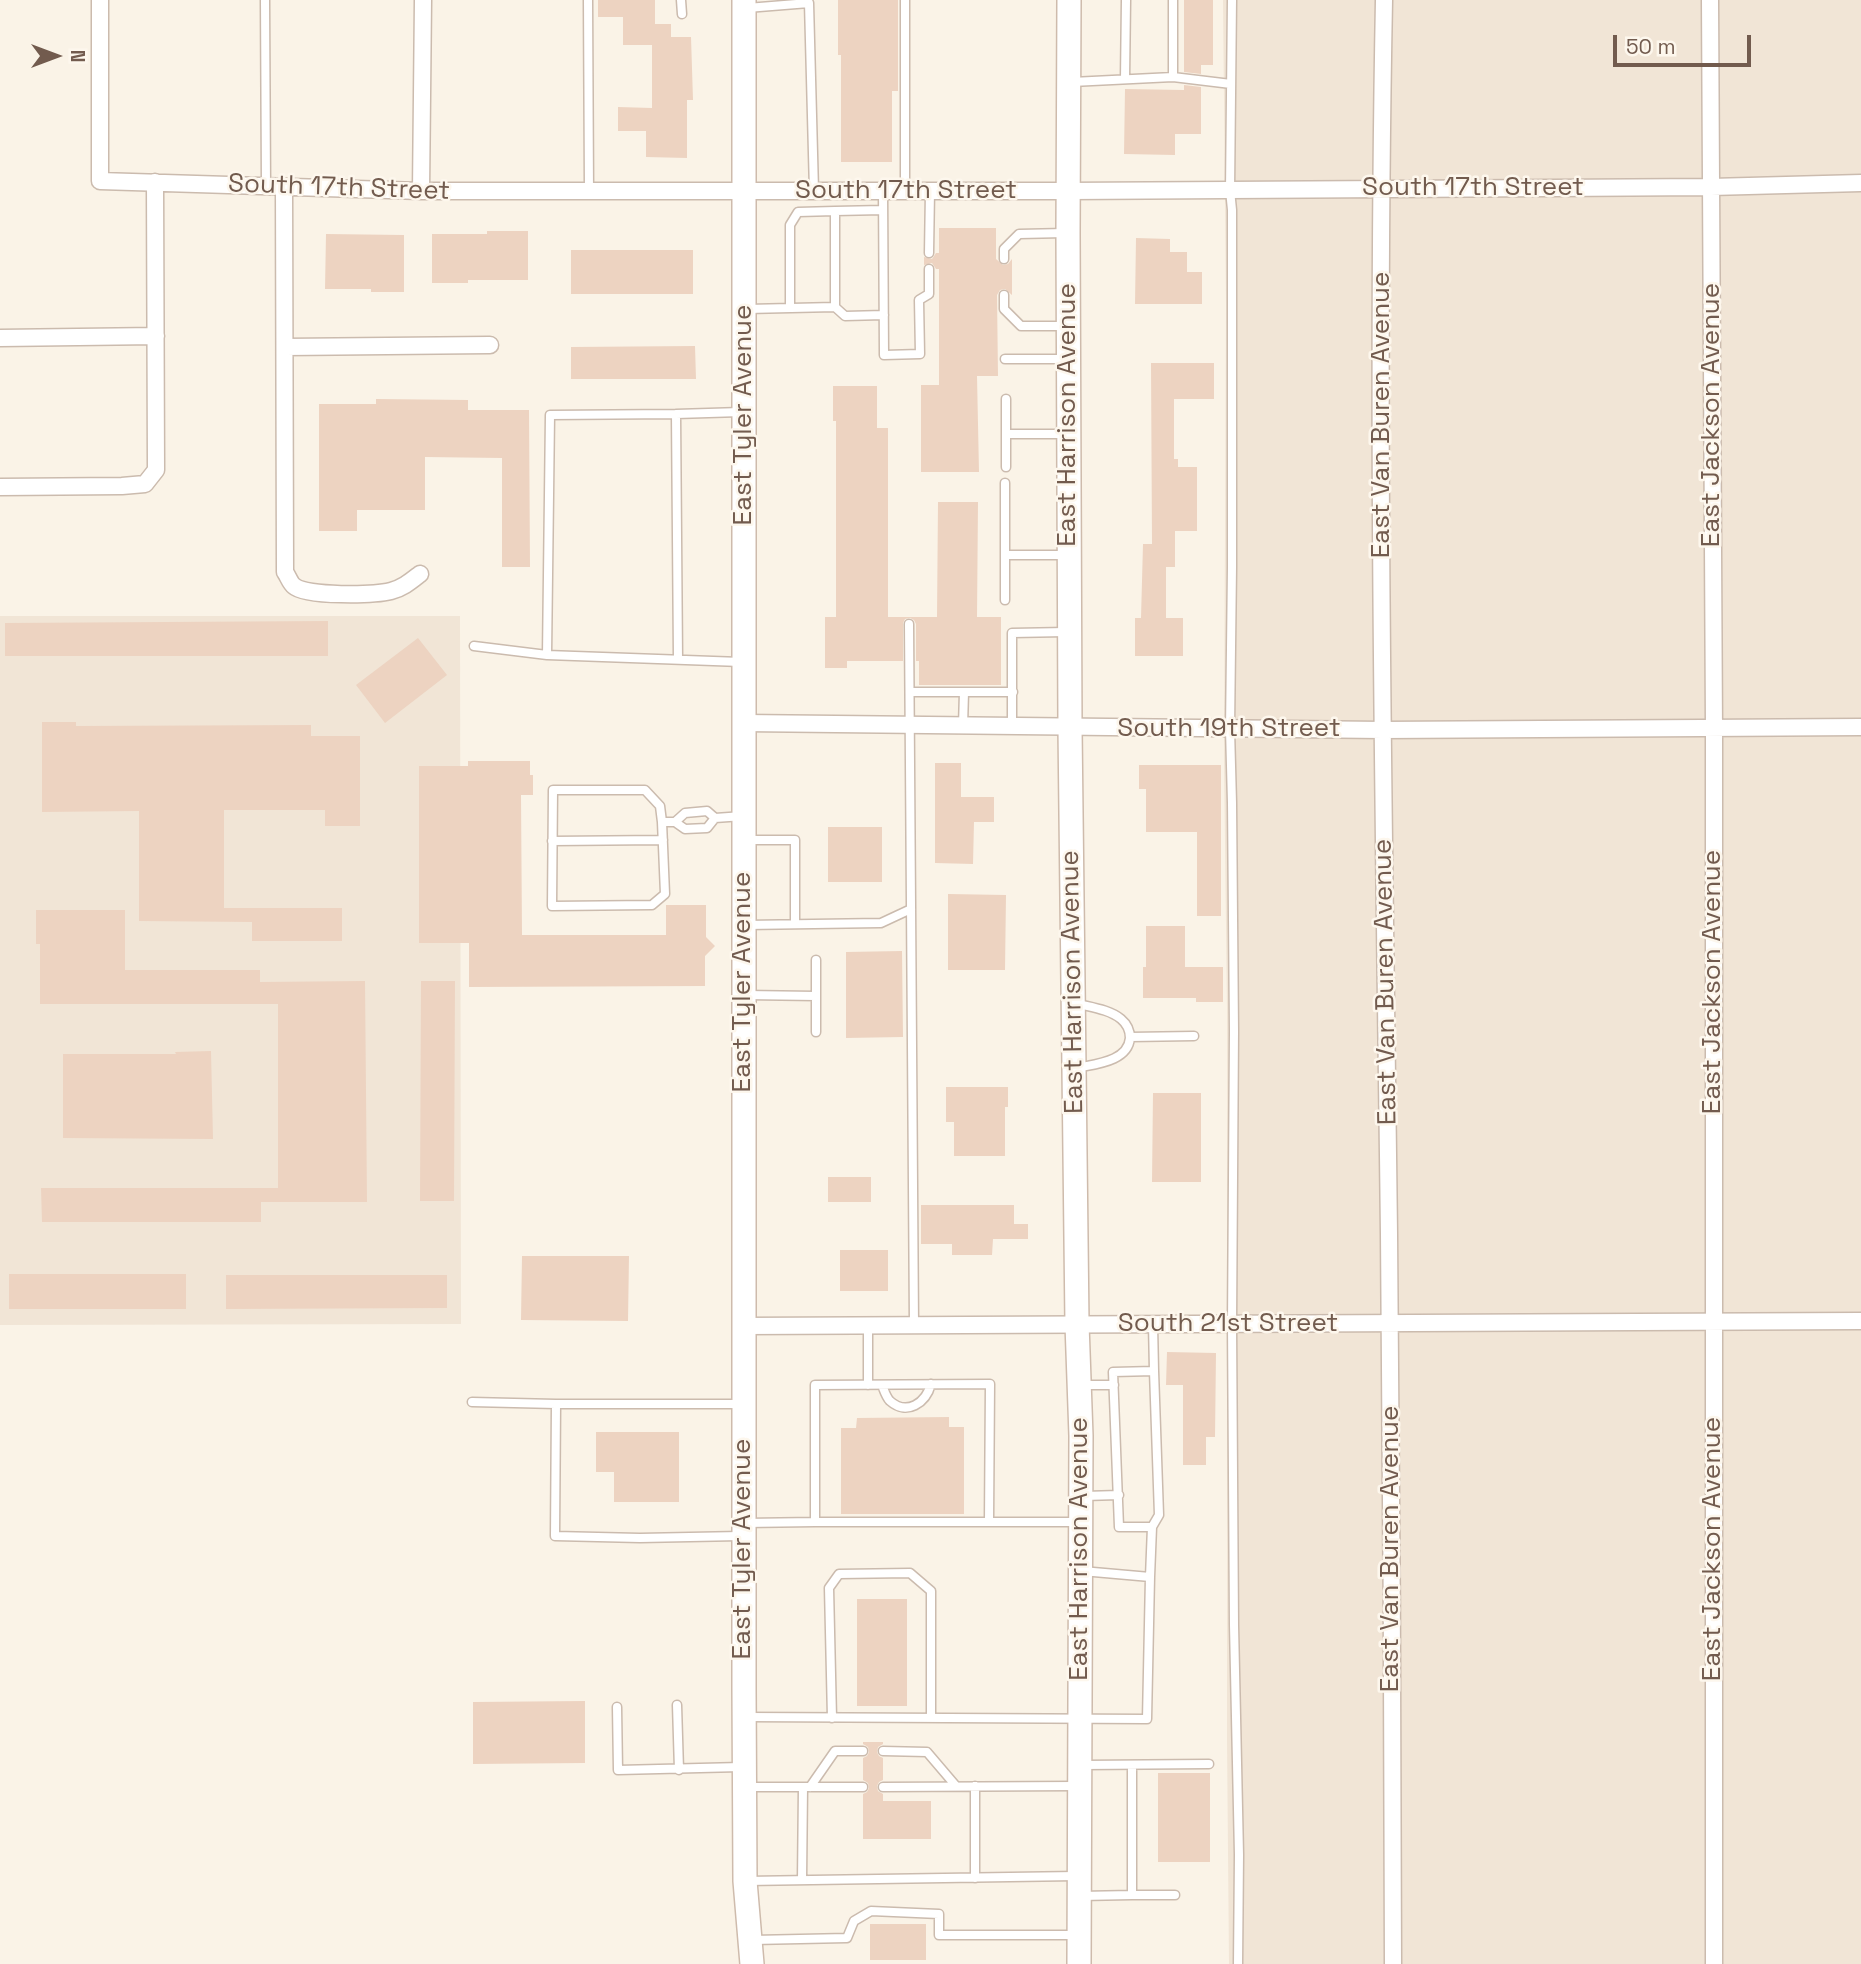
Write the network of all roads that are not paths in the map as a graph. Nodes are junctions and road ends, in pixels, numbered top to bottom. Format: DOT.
graph roads {
  1 [pos="100,0"];
  2 [pos="265,0"];
  3 [pos="423,0"];
  4 [pos="588,0"];
  5 [pos="681,0"];
  6 [pos="905,0"];
  7 [pos="1069,0"];
  8 [pos="1126,0"];
  9 [pos="1174,0"];
  10 [pos="1232,0"];
  11 [pos="1384,0"];
  12 [pos="1710,0"];
  13 [pos="809,2"];
  14 [pos="744,4"];
  15 [pos="682,14"];
  16 [pos="1173,77"];
  17 [pos="1125,79"];
  18 [pos="1069,82"];
  19 [pos="1231,84"];
  20 [pos="155,182"];
  21 [pos="1861,183"];
  22 [pos="266,186"];
  23 [pos="284,187"];
  24 [pos="1711,187"];
  25 [pos="1381,188"];
  26 [pos="1230,190"];
  27 [pos="421,191"];
  28 [pos="589,191"];
  29 [pos="745,191"];
  30 [pos="814,191"];
  31 [pos="883,191"];
  32 [pos="905,191"];
  33 [pos="930,191"];
  34 [pos="1068,191"];
  35 [pos="883,210"];
  36 [pos="835,211"];
  37 [pos="1068,233"];
  38 [pos="929,253"];
  39 [pos="1004,259"];
  40 [pos="929,269"];
  41 [pos="1004,295"];
  42 [pos="835,307"];
  43 [pos="790,308"];
  44 [pos="745,309"];
  45 [pos="884,315"];
  46 [pos="1068,326"];
  47 [pos="156,336"];
  48 [pos="0,338"];
  49 [pos="490,345"];
  50 [pos="285,347"];
  51 [pos="1005,359"];
  52 [pos="1068,359"];
  53 [pos="1006,399"];
  54 [pos="744,412"];
  55 [pos="676,414"];
  56 [pos="1006,434"];
  57 [pos="1069,434"];
  58 [pos="1006,467"];
  59 [pos="1005,483"];
  60 [pos="0,486"];
  61 [pos="1005,555"];
  62 [pos="1069,555"];
  63 [pos="420,575"];
  64 [pos="1005,600"];
  65 [pos="909,624"];
  66 [pos="1069,632"];
  67 [pos="474,646"];
  68 [pos="547,655"];
  69 [pos="678,659"];
  70 [pos="744,662"];
  71 [pos="910,676"];
  72 [pos="919,677"];
  73 [pos="910,692"];
  74 [pos="964,692"];
  75 [pos="1013,692"];
  76 [pos="744,723"];
  77 [pos="910,725"];
  78 [pos="963,726"];
  79 [pos="1012,727"];
  80 [pos="1070,727"];
  81 [pos="1861,727"];
  82 [pos="1714,728"];
  83 [pos="1230,729"];
  84 [pos="1383,730"];
  85 [pos="743,816"];
  86 [pos="715,818"];
  87 [pos="662,822"];
  88 [pos="675,822"];
  89 [pos="663,840"];
  90 [pos="743,840"];
  91 [pos="552,841"];
  92 [pos="911,909"];
  93 [pos="795,924"];
  94 [pos="743,925"];
  95 [pos="816,960"];
  96 [pos="743,995"];
  97 [pos="816,996"];
  98 [pos="1073,1003"];
  99 [pos="816,1031"];
  100 [pos="1194,1036"];
  101 [pos="1130,1037"];
  102 [pos="1074,1069"];
  103 [pos="1713,1321"];
  104 [pos="1861,1321"];
  105 [pos="1077,1324"];
  106 [pos="1153,1324"];
  107 [pos="1232,1324"];
  108 [pos="1390,1324"];
  109 [pos="868,1325"];
  110 [pos="914,1325"];
  111 [pos="743,1326"];
  112 [pos="1154,1371"];
  113 [pos="931,1384"];
  114 [pos="868,1385"];
  115 [pos="882,1385"];
  116 [pos="1080,1385"];
  117 [pos="1114,1385"];
  118 [pos="472,1402"];
  119 [pos="556,1404"];
  120 [pos="743,1404"];
  121 [pos="1119,1495"];
  122 [pos="1081,1496"];
  123 [pos="989,1521"];
  124 [pos="815,1522"];
  125 [pos="1081,1522"];
  126 [pos="1152,1527"];
  127 [pos="743,1530"];
  128 [pos="1081,1571"];
  129 [pos="1150,1577"];
  130 [pos="677,1705"];
  131 [pos="617,1707"];
  132 [pos="744,1717"];
  133 [pos="832,1717"];
  134 [pos="932,1718"];
  135 [pos="1080,1719"];
  136 [pos="863,1751"];
  137 [pos="883,1751"];
  138 [pos="1209,1764"];
  139 [pos="1132,1765"];
  140 [pos="679,1770"];
  141 [pos="1080,1775"];
  142 [pos="744,1777"];
  143 [pos="956,1786"];
  144 [pos="975,1786"];
  145 [pos="806,1787"];
  146 [pos="863,1787"];
  147 [pos="883,1787"];
  148 [pos="975,1878"];
  149 [pos="802,1880"];
  150 [pos="745,1881"];
  151 [pos="1079,1886"];
  152 [pos="1132,1895"];
  153 [pos="1175,1895"];
  154 [pos="1079,1935"];
  155 [pos="750,1940"];
  156 [pos="752,1964"];
  157 [pos="1079,1964"];
  158 [pos="1238,1964"];
  159 [pos="1393,1964"];
  160 [pos="1714,1964"];
  1 -- 20 [label="street, South 17th Street"];
  2 -- 22 [label="lane"];
  3 -- 27 [label="street"];
  4 -- 28 [label="lane"];
  5 -- 15 [label="lane"];
  6 -- 32 [label="lane"];
  7 -- 18 [label="main road, East Harrison Avenue"];
  8 -- 17 [label="lane"];
  9 -- 16 [label="lane"];
  10 -- 19 [label="lane"];
  11 -- 25 [label="street, East Van Buren Avenue"];
  12 -- 24 [label="street, East Jackson Avenue"];
  13 -- 14 [label="lane"];
  13 -- 30 [label="lane"];
  14 -- 29 [label="main road, East Tyler Avenue"];
  16 -- 17 [label="lane"];
  16 -- 19 [label="lane"];
  17 -- 18 [label="lane"];
  18 -- 34 [label="main road, East Harrison Avenue"];
  19 -- 26 [label="lane"];
  20 -- 22 [label="street, South 17th Street"];
  20 -- 47 [label="street"];
  21 -- 24 [label="street, South 17th Street"];
  22 -- 23 [label="street, South 17th Street"];
  23 -- 27 [label="street, South 17th Street"];
  23 -- 50 [label="street"];
  24 -- 25 [label="street, South 17th Street"];
  24 -- 82 [label="street, East Jackson Avenue"];
  25 -- 26 [label="street, South 17th Street"];
  25 -- 84 [label="street, East Van Buren Avenue"];
  26 -- 34 [label="street, South 17th Street"];
  26 -- 83 [label="lane"];
  27 -- 28 [label="street, South 17th Street"];
  28 -- 29 [label="street, South 17th Street"];
  29 -- 30 [label="street, South 17th Street"];
  29 -- 44 [label="main road, East Tyler Avenue"];
  30 -- 31 [label="street, South 17th Street"];
  31 -- 32 [label="street, South 17th Street"];
  31 -- 35 [label="lane"];
  32 -- 33 [label="street, South 17th Street"];
  33 -- 34 [label="street, South 17th Street"];
  33 -- 38 [label="lane"];
  34 -- 37 [label="main road, East Harrison Avenue"];
  35 -- 36 [label="lane"];
  35 -- 45 [label="lane"];
  36 -- 42 [label="lane"];
  36 -- 43 [label="lane"];
  37 -- 39 [label="lane"];
  37 -- 46 [label="main road, East Harrison Avenue"];
  40 -- 45 [label="lane"];
  41 -- 46 [label="lane"];
  42 -- 43 [label="lane"];
  42 -- 45 [label="lane"];
  43 -- 44 [label="lane"];
  44 -- 54 [label="main road, East Tyler Avenue"];
  46 -- 52 [label="main road, East Harrison Avenue"];
  47 -- 48 [label="street"];
  47 -- 60 [label="street"];
  49 -- 50 [label="street"];
  50 -- 63 [label="street"];
  51 -- 52 [label="lane"];
  52 -- 57 [label="main road, East Harrison Avenue"];
  53 -- 56 [label="lane"];
  54 -- 55 [label="lane"];
  54 -- 70 [label="main road, East Tyler Avenue"];
  55 -- 68 [label="lane"];
  55 -- 69 [label="lane"];
  56 -- 57 [label="lane"];
  56 -- 58 [label="lane"];
  57 -- 62 [label="main road, East Harrison Avenue"];
  59 -- 61 [label="lane"];
  61 -- 62 [label="lane"];
  61 -- 64 [label="lane"];
  62 -- 66 [label="main road, East Harrison Avenue"];
  65 -- 71 [label="lane"];
  66 -- 75 [label="lane"];
  66 -- 80 [label="main road, East Harrison Avenue"];
  67 -- 68 [label="lane"];
  68 -- 69 [label="lane"];
  69 -- 70 [label="lane"];
  70 -- 76 [label="main road, East Tyler Avenue"];
  71 -- 72 [label="lane"];
  71 -- 73 [label="lane"];
  73 -- 74 [label="lane"];
  73 -- 77 [label="lane"];
  74 -- 75 [label="lane"];
  74 -- 78 [label="lane"];
  75 -- 79 [label="lane"];
  76 -- 77 [label="street, South 19th Street"];
  76 -- 85 [label="main road, East Tyler Avenue"];
  77 -- 78 [label="street, South 19th Street"];
  77 -- 92 [label="lane"];
  78 -- 79 [label="street, South 19th Street"];
  79 -- 80 [label="street, South 19th Street"];
  80 -- 83 [label="street, South 19th Street"];
  80 -- 98 [label="main road, East Harrison Avenue"];
  81 -- 82 [label="street, South 19th Street"];
  82 -- 84 [label="street, South 19th Street"];
  82 -- 103 [label="street, East Jackson Avenue"];
  83 -- 84 [label="street, South 19th Street"];
  83 -- 107 [label="lane"];
  84 -- 108 [label="street, East Van Buren Avenue"];
  85 -- 86 [label="lane"];
  85 -- 90 [label="main road, East Tyler Avenue"];
  86 -- 88 [label="lane"];
  86 -- 88 [label="lane"];
  87 -- 88 [label="lane"];
  87 -- 89 [label="lane"];
  87 -- 91 [label="lane"];
  89 -- 91 [label="lane"];
  89 -- 91 [label="lane"];
  90 -- 93 [label="lane"];
  90 -- 94 [label="main road, East Tyler Avenue"];
  92 -- 93 [label="lane"];
  92 -- 110 [label="lane"];
  93 -- 94 [label="lane"];
  94 -- 96 [label="main road, East Tyler Avenue"];
  95 -- 97 [label="lane"];
  96 -- 97 [label="lane"];
  96 -- 111 [label="main road, East Tyler Avenue"];
  97 -- 99 [label="lane"];
  98 -- 101 [label="lane"];
  98 -- 102 [label="main road, East Harrison Avenue"];
  100 -- 101 [label="lane"];
  101 -- 102 [label="lane"];
  102 -- 105 [label="main road, East Harrison Avenue"];
  103 -- 104 [label="street, South 21st Street"];
  103 -- 108 [label="street, South 21st Street"];
  103 -- 160 [label="street, East Jackson Avenue"];
  105 -- 106 [label="street, South 21st Street"];
  105 -- 110 [label="street, South 21st Street"];
  105 -- 116 [label="main road, East Harrison Avenue"];
  106 -- 107 [label="street, South 21st Street"];
  106 -- 112 [label="lane"];
  107 -- 108 [label="street, South 21st Street"];
  107 -- 158 [label="lane"];
  108 -- 159 [label="street, East Van Buren Avenue"];
  109 -- 110 [label="street, South 21st Street"];
  109 -- 111 [label="street, South 21st Street"];
  109 -- 114 [label="lane"];
  111 -- 120 [label="main road, East Tyler Avenue"];
  112 -- 117 [label="lane"];
  112 -- 126 [label="lane"];
  113 -- 115 [label="lane"];
  113 -- 115 [label="lane"];
  113 -- 123 [label="lane"];
  114 -- 115 [label="lane"];
  114 -- 124 [label="lane"];
  116 -- 117 [label="lane"];
  116 -- 122 [label="main road, East Harrison Avenue"];
  117 -- 121 [label="lane"];
  118 -- 119 [label="lane"];
  119 -- 120 [label="lane"];
  119 -- 127 [label="lane"];
  120 -- 127 [label="main road, East Tyler Avenue"];
  121 -- 122 [label="lane"];
  121 -- 126 [label="lane"];
  122 -- 125 [label="main road, East Harrison Avenue"];
  123 -- 124 [label="lane"];
  123 -- 125 [label="lane"];
  124 -- 127 [label="lane"];
  125 -- 128 [label="main road, East Harrison Avenue"];
  126 -- 129 [label="lane"];
  127 -- 132 [label="main road, East Tyler Avenue"];
  128 -- 129 [label="lane"];
  128 -- 135 [label="main road, East Harrison Avenue"];
  129 -- 135 [label="lane"];
  130 -- 140 [label="lane"];
  131 -- 140 [label="lane"];
  132 -- 133 [label="lane"];
  132 -- 142 [label="main road, East Tyler Avenue"];
  133 -- 134 [label="lane"];
  133 -- 134 [label="lane"];
  134 -- 135 [label="lane"];
  135 -- 141 [label="main road, East Harrison Avenue"];
  136 -- 145 [label="lane"];
  137 -- 143 [label="lane"];
  138 -- 139 [label="lane"];
  139 -- 141 [label="lane"];
  139 -- 152 [label="lane"];
  140 -- 142 [label="lane"];
  141 -- 144 [label="lane"];
  141 -- 151 [label="main road, East Harrison Avenue"];
  142 -- 145 [label="lane"];
  142 -- 150 [label="main road, East Tyler Avenue"];
  143 -- 144 [label="lane"];
  143 -- 147 [label="lane"];
  144 -- 148 [label="lane"];
  145 -- 146 [label="lane"];
  145 -- 149 [label="lane"];
  148 -- 149 [label="lane"];
  148 -- 151 [label="lane"];
  149 -- 150 [label="lane"];
  150 -- 155 [label="main road, East Tyler Avenue"];
  151 -- 152 [label="lane"];
  151 -- 154 [label="main road, East Harrison Avenue"];
  152 -- 153 [label="lane"];
  154 -- 155 [label="lane"];
  154 -- 157 [label="main road, East Harrison Avenue"];
  155 -- 156 [label="main road, East Tyler Avenue"];
}
